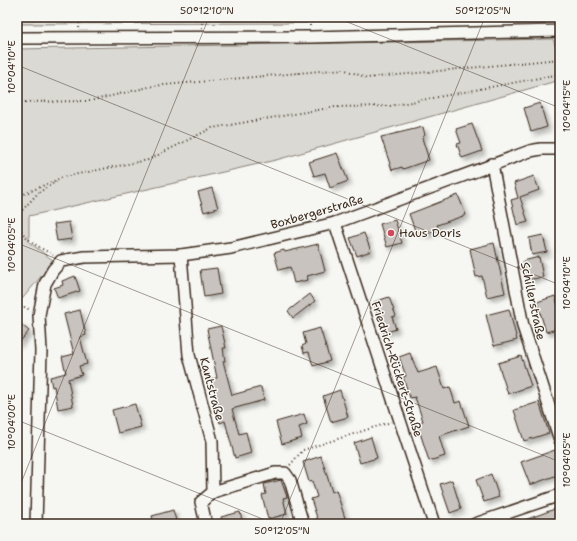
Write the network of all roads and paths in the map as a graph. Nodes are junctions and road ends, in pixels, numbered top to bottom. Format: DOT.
graph roads {
  1 [pos="560,31"];
  2 [pos="17,38"];
  3 [pos="560,59"];
  4 [pos="560,74"];
  5 [pos="17,102"];
  6 [pos="560,149"];
  7 [pos="492,164"];
  8 [pos="64,177"];
  9 [pos="17,197"];
  10 [pos="18,216"];
  11 [pos="335,223"];
  12 [pos="181,255"];
  13 [pos="66,260"];
  14 [pos="400,419"];
  15 [pos="560,440"];
  16 [pos="293,460"];
  17 [pos="213,492"];
  18 [pos="560,495"];
  19 [pos="36,524"];
  20 [pos="206,524"];
  21 [pos="303,524"];
  22 [pos="434,524"];
  23 [pos="475,524"];
  1 -- 2 [label="street"];
  3 -- 5 [label="path"];
  4 -- 8 [label="path"];
  6 -- 7 [label="street, Boxbergerstraße"];
  7 -- 11 [label="street, Boxbergerstraße"];
  7 -- 15 [label="street, Schillerstraße"];
  8 -- 9 [label="path"];
  8 -- 10 [label="path"];
  10 -- 13 [label="path"];
  11 -- 12 [label="street, Boxbergerstraße"];
  11 -- 14 [label="street, Friedrich-Rückert-Straße"];
  12 -- 13 [label="street, Boxbergerstraße"];
  12 -- 17 [label="street, Kantstraße"];
  13 -- 19 [label="street"];
  14 -- 16 [label="path"];
  14 -- 22 [label="street, Friedrich-Rückert-Straße"];
  17 -- 20 [label="street"];
  17 -- 21 [label="street"];
  18 -- 23 [label="street"];
}
